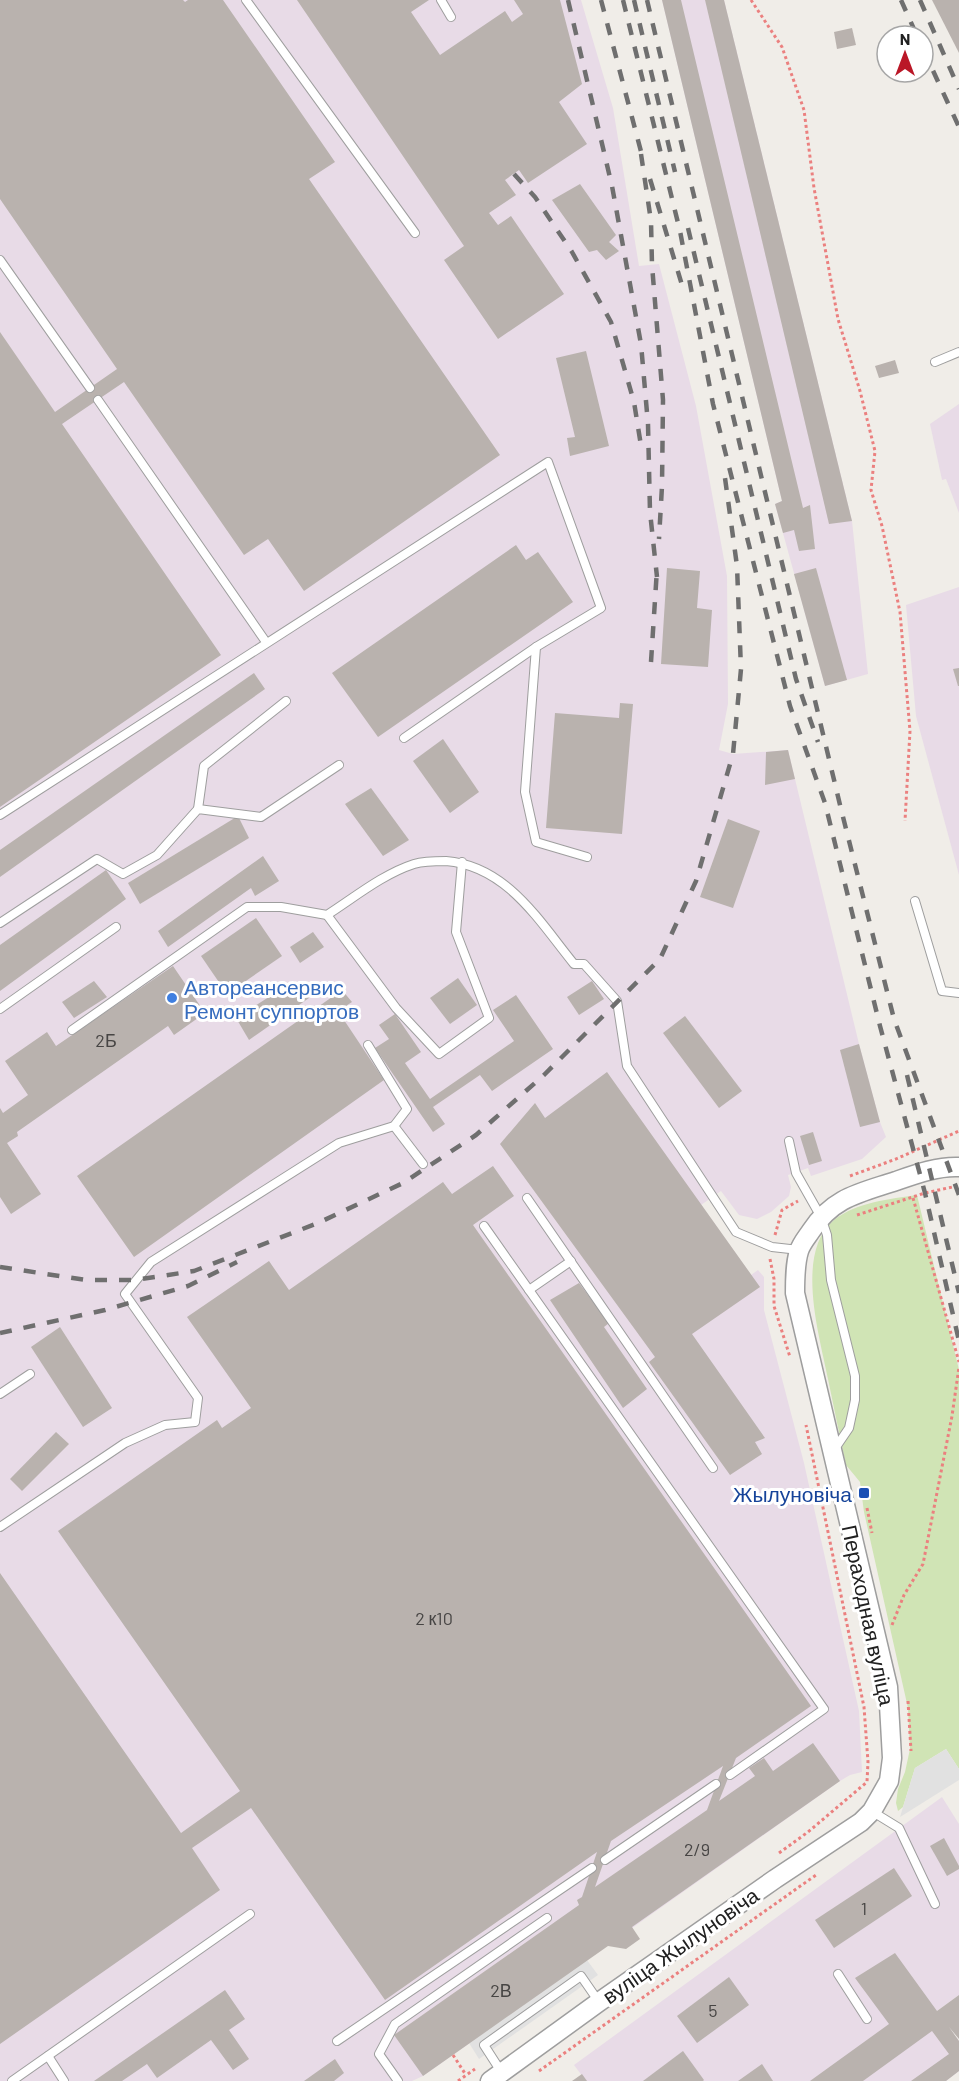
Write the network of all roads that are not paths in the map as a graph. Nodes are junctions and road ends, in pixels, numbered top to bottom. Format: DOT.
graph roads {
  1 [pos="246,0"];
  2 [pos="441,0"];
  3 [pos="452,17"];
  4 [pos="415,232"];
  5 [pos="0,260"];
  6 [pos="959,352"];
  7 [pos="935,362"];
  8 [pos="90,388"];
  9 [pos="98,400"];
  10 [pos="266,642"];
  11 [pos="536,647"];
  12 [pos="286,700"];
  13 [pos="404,738"];
  14 [pos="339,765"];
  15 [pos="198,809"];
  16 [pos="0,815"];
  17 [pos="587,857"];
  18 [pos="462,862"];
  19 [pos="915,901"];
  20 [pos="327,915"];
  21 [pos="0,923"];
  22 [pos="116,927"];
  23 [pos="959,993"];
  24 [pos="0,1009"];
  25 [pos="72,1030"];
  26 [pos="368,1045"];
  27 [pos="394,1126"];
  28 [pos="789,1141"];
  29 [pos="423,1164"];
  30 [pos="959,1167"];
  31 [pos="527,1198"];
  32 [pos="821,1218"];
  33 [pos="484,1226"];
  34 [pos="799,1250"];
  35 [pos="571,1262"];
  36 [pos="529,1290"];
  37 [pos="30,1374"];
  38 [pos="0,1394"];
  39 [pos="833,1451"];
  40 [pos="713,1468"];
  41 [pos="0,1527"];
  42 [pos="730,1775"];
  43 [pos="716,1784"];
  44 [pos="872,1811"];
  45 [pos="605,1860"];
  46 [pos="592,1868"];
  47 [pos="935,1904"];
  48 [pos="250,1914"];
  49 [pos="547,1918"];
  50 [pos="838,1974"];
  51 [pos="599,2002"];
  52 [pos="867,2019"];
  53 [pos="338,2041"];
  54 [pos="48,2056"];
  55 [pos="496,2077"];
  56 [pos="12,2081"];
  57 [pos="64,2081"];
  58 [pos="398,2081"];
  1 -- 4 [label="lane"];
  2 -- 3 [label="lane"];
  5 -- 8 [label="lane"];
  6 -- 7 [label="lane"];
  9 -- 10 [label="lane"];
  10 -- 11 [label="lane"];
  10 -- 16 [label="lane"];
  11 -- 13 [label="lane"];
  11 -- 17 [label="lane"];
  12 -- 15 [label="lane"];
  14 -- 15 [label="lane"];
  15 -- 21 [label="lane"];
  18 -- 20 [label="lane"];
  18 -- 20 [label="lane"];
  18 -- 34 [label="lane"];
  19 -- 23 [label="lane"];
  20 -- 25 [label="lane"];
  22 -- 24 [label="lane"];
  26 -- 27 [label="lane"];
  27 -- 29 [label="lane"];
  27 -- 41 [label="lane"];
  28 -- 32 [label="lane"];
  30 -- 32 [label="street, Пераходная вуліца"];
  31 -- 35 [label="lane"];
  32 -- 34 [label="street, Пераходная вуліца"];
  32 -- 39 [label="lane"];
  33 -- 36 [label="lane"];
  34 -- 39 [label="street, Пераходная вуліца"];
  35 -- 36 [label="lane"];
  35 -- 40 [label="lane"];
  36 -- 42 [label="lane"];
  37 -- 38 [label="lane"];
  39 -- 44 [label="street, Пераходная вуліца"];
  43 -- 45 [label="lane"];
  44 -- 47 [label="lane"];
  44 -- 51 [label="street, вуліца Жылуновіча"];
  46 -- 53 [label="lane"];
  48 -- 54 [label="lane"];
  49 -- 58 [label="lane"];
  50 -- 52 [label="lane"];
  51 -- 55 [label="street, вуліца Жылуновіча"];
  51 -- 55 [label="lane"];
  54 -- 56 [label="lane"];
  54 -- 57 [label="lane"];
}
